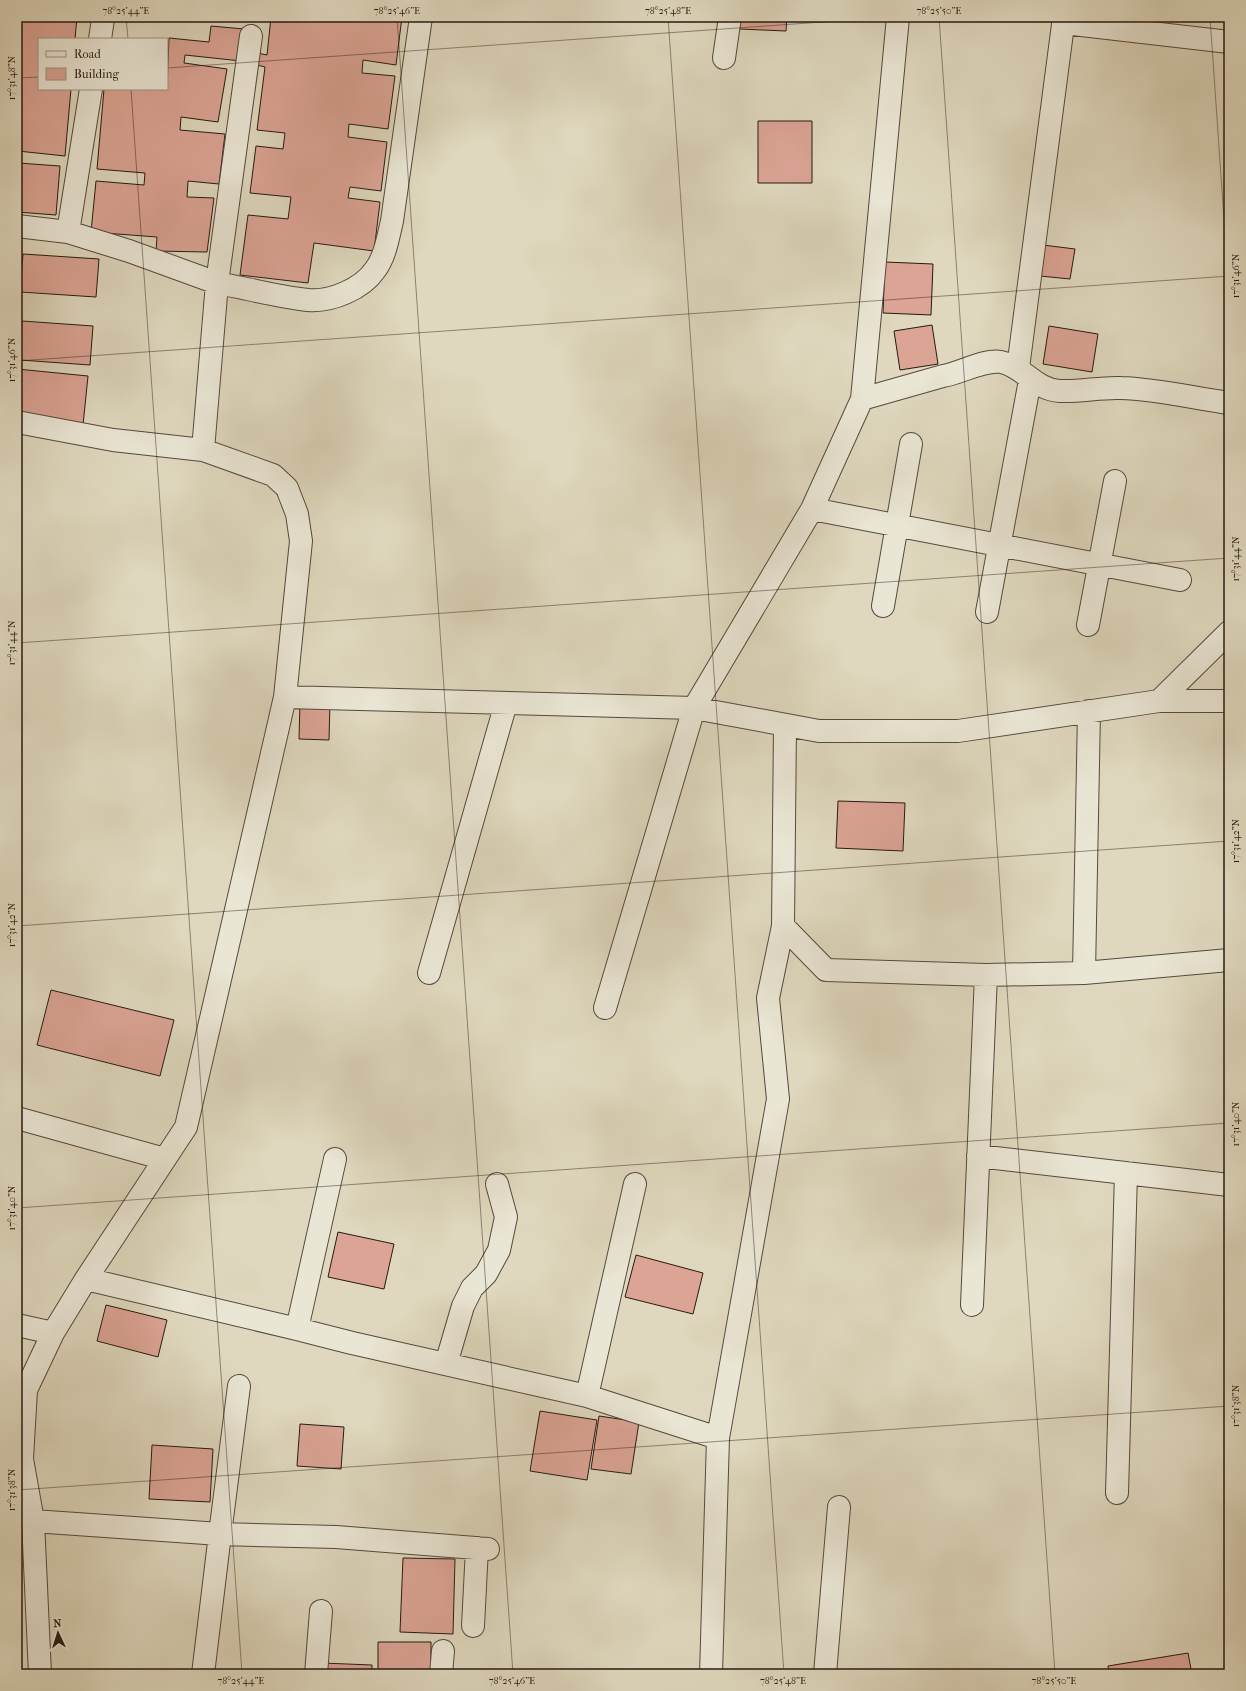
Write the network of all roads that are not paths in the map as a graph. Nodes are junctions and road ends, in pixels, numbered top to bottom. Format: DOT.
graph roads {
  1 [pos="421,17"];
  2 [pos="730,17"];
  3 [pos="898,17"];
  4 [pos="1064,20"];
  5 [pos="251,36"];
  6 [pos="1229,42"];
  7 [pos="724,58"];
  8 [pos="91,90"];
  9 [pos="17,226"];
  10 [pos="68,232"];
  11 [pos="217,283"];
  12 [pos="1024,374"];
  13 [pos="862,400"];
  14 [pos="1229,403"];
  15 [pos="17,422"];
  16 [pos="911,444"];
  17 [pos="203,450"];
  18 [pos="1115,481"];
  19 [pos="812,509"];
  20 [pos="897,526"];
  21 [pos="999,545"];
  22 [pos="1099,564"];
  23 [pos="1180,580"];
  24 [pos="883,606"];
  25 [pos="987,612"];
  26 [pos="1088,625"];
  27 [pos="1229,632"];
  28 [pos="285,696"];
  29 [pos="1158,701"];
  30 [pos="1229,701"];
  31 [pos="506,703"];
  32 [pos="694,708"];
  33 [pos="1089,711"];
  34 [pos="785,725"];
  35 [pos="783,926"];
  36 [pos="1229,960"];
  37 [pos="1084,972"];
  38 [pos="429,973"];
  39 [pos="986,975"];
  40 [pos="604,1008"];
  41 [pos="17,1118"];
  42 [pos="978,1156"];
  43 [pos="165,1159"];
  44 [pos="335,1159"];
  45 [pos="1126,1173"];
  46 [pos="497,1184"];
  47 [pos="635,1184"];
  48 [pos="1229,1185"];
  49 [pos="86,1279"];
  50 [pos="972,1305"];
  51 [pos="17,1325"];
  52 [pos="297,1329"];
  53 [pos="53,1333"];
  54 [pos="446,1364"];
  55 [pos="239,1386"];
  56 [pos="587,1396"];
  57 [pos="718,1438"];
  58 [pos="1117,1493"];
  59 [pos="839,1507"];
  60 [pos="33,1521"];
  61 [pos="220,1534"];
  62 [pos="321,1610"];
  63 [pos="473,1626"];
  64 [pos="443,1651"];
  65 [pos="40,1674"];
  66 [pos="203,1674"];
  67 [pos="316,1674"];
  68 [pos="441,1674"];
  69 [pos="711,1674"];
  70 [pos="825,1674"];
  1 -- 11 [label="street"];
  2 -- 7 [label="street"];
  3 -- 13 [label="street"];
  4 -- 6 [label="street"];
  4 -- 12 [label="street"];
  5 -- 11 [label="street"];
  8 -- 10 [label="street"];
  9 -- 10 [label="street"];
  10 -- 11 [label="street"];
  11 -- 17 [label="street"];
  12 -- 13 [label="street"];
  12 -- 14 [label="street"];
  12 -- 21 [label="street"];
  13 -- 19 [label="street"];
  15 -- 17 [label="street"];
  16 -- 20 [label="street"];
  17 -- 28 [label="street"];
  18 -- 22 [label="street"];
  19 -- 20 [label="street"];
  19 -- 32 [label="street"];
  20 -- 21 [label="street"];
  20 -- 24 [label="street"];
  21 -- 22 [label="street"];
  21 -- 25 [label="street"];
  22 -- 23 [label="street"];
  22 -- 26 [label="street"];
  27 -- 29 [label="street"];
  28 -- 31 [label="street"];
  28 -- 43 [label="street"];
  29 -- 30 [label="street"];
  29 -- 33 [label="street"];
  31 -- 32 [label="street"];
  31 -- 38 [label="street"];
  32 -- 34 [label="street"];
  32 -- 40 [label="street"];
  33 -- 34 [label="street"];
  33 -- 37 [label="street"];
  34 -- 35 [label="street"];
  35 -- 39 [label="street"];
  35 -- 57 [label="street"];
  36 -- 37 [label="street"];
  37 -- 39 [label="street"];
  39 -- 42 [label="street"];
  41 -- 43 [label="street"];
  42 -- 45 [label="street"];
  42 -- 50 [label="street"];
  43 -- 49 [label="street"];
  44 -- 52 [label="street"];
  45 -- 48 [label="street"];
  45 -- 58 [label="street"];
  46 -- 54 [label="street"];
  47 -- 56 [label="street"];
  49 -- 52 [label="street"];
  49 -- 53 [label="street"];
  51 -- 53 [label="street"];
  52 -- 54 [label="street"];
  53 -- 60 [label="street"];
  54 -- 56 [label="street"];
  55 -- 61 [label="street"];
  56 -- 57 [label="street"];
  57 -- 69 [label="street"];
  59 -- 70 [label="street"];
  60 -- 61 [label="street"];
  60 -- 65 [label="street"];
  61 -- 63 [label="street"];
  61 -- 66 [label="street"];
  62 -- 67 [label="street"];
  64 -- 68 [label="street"];
}
